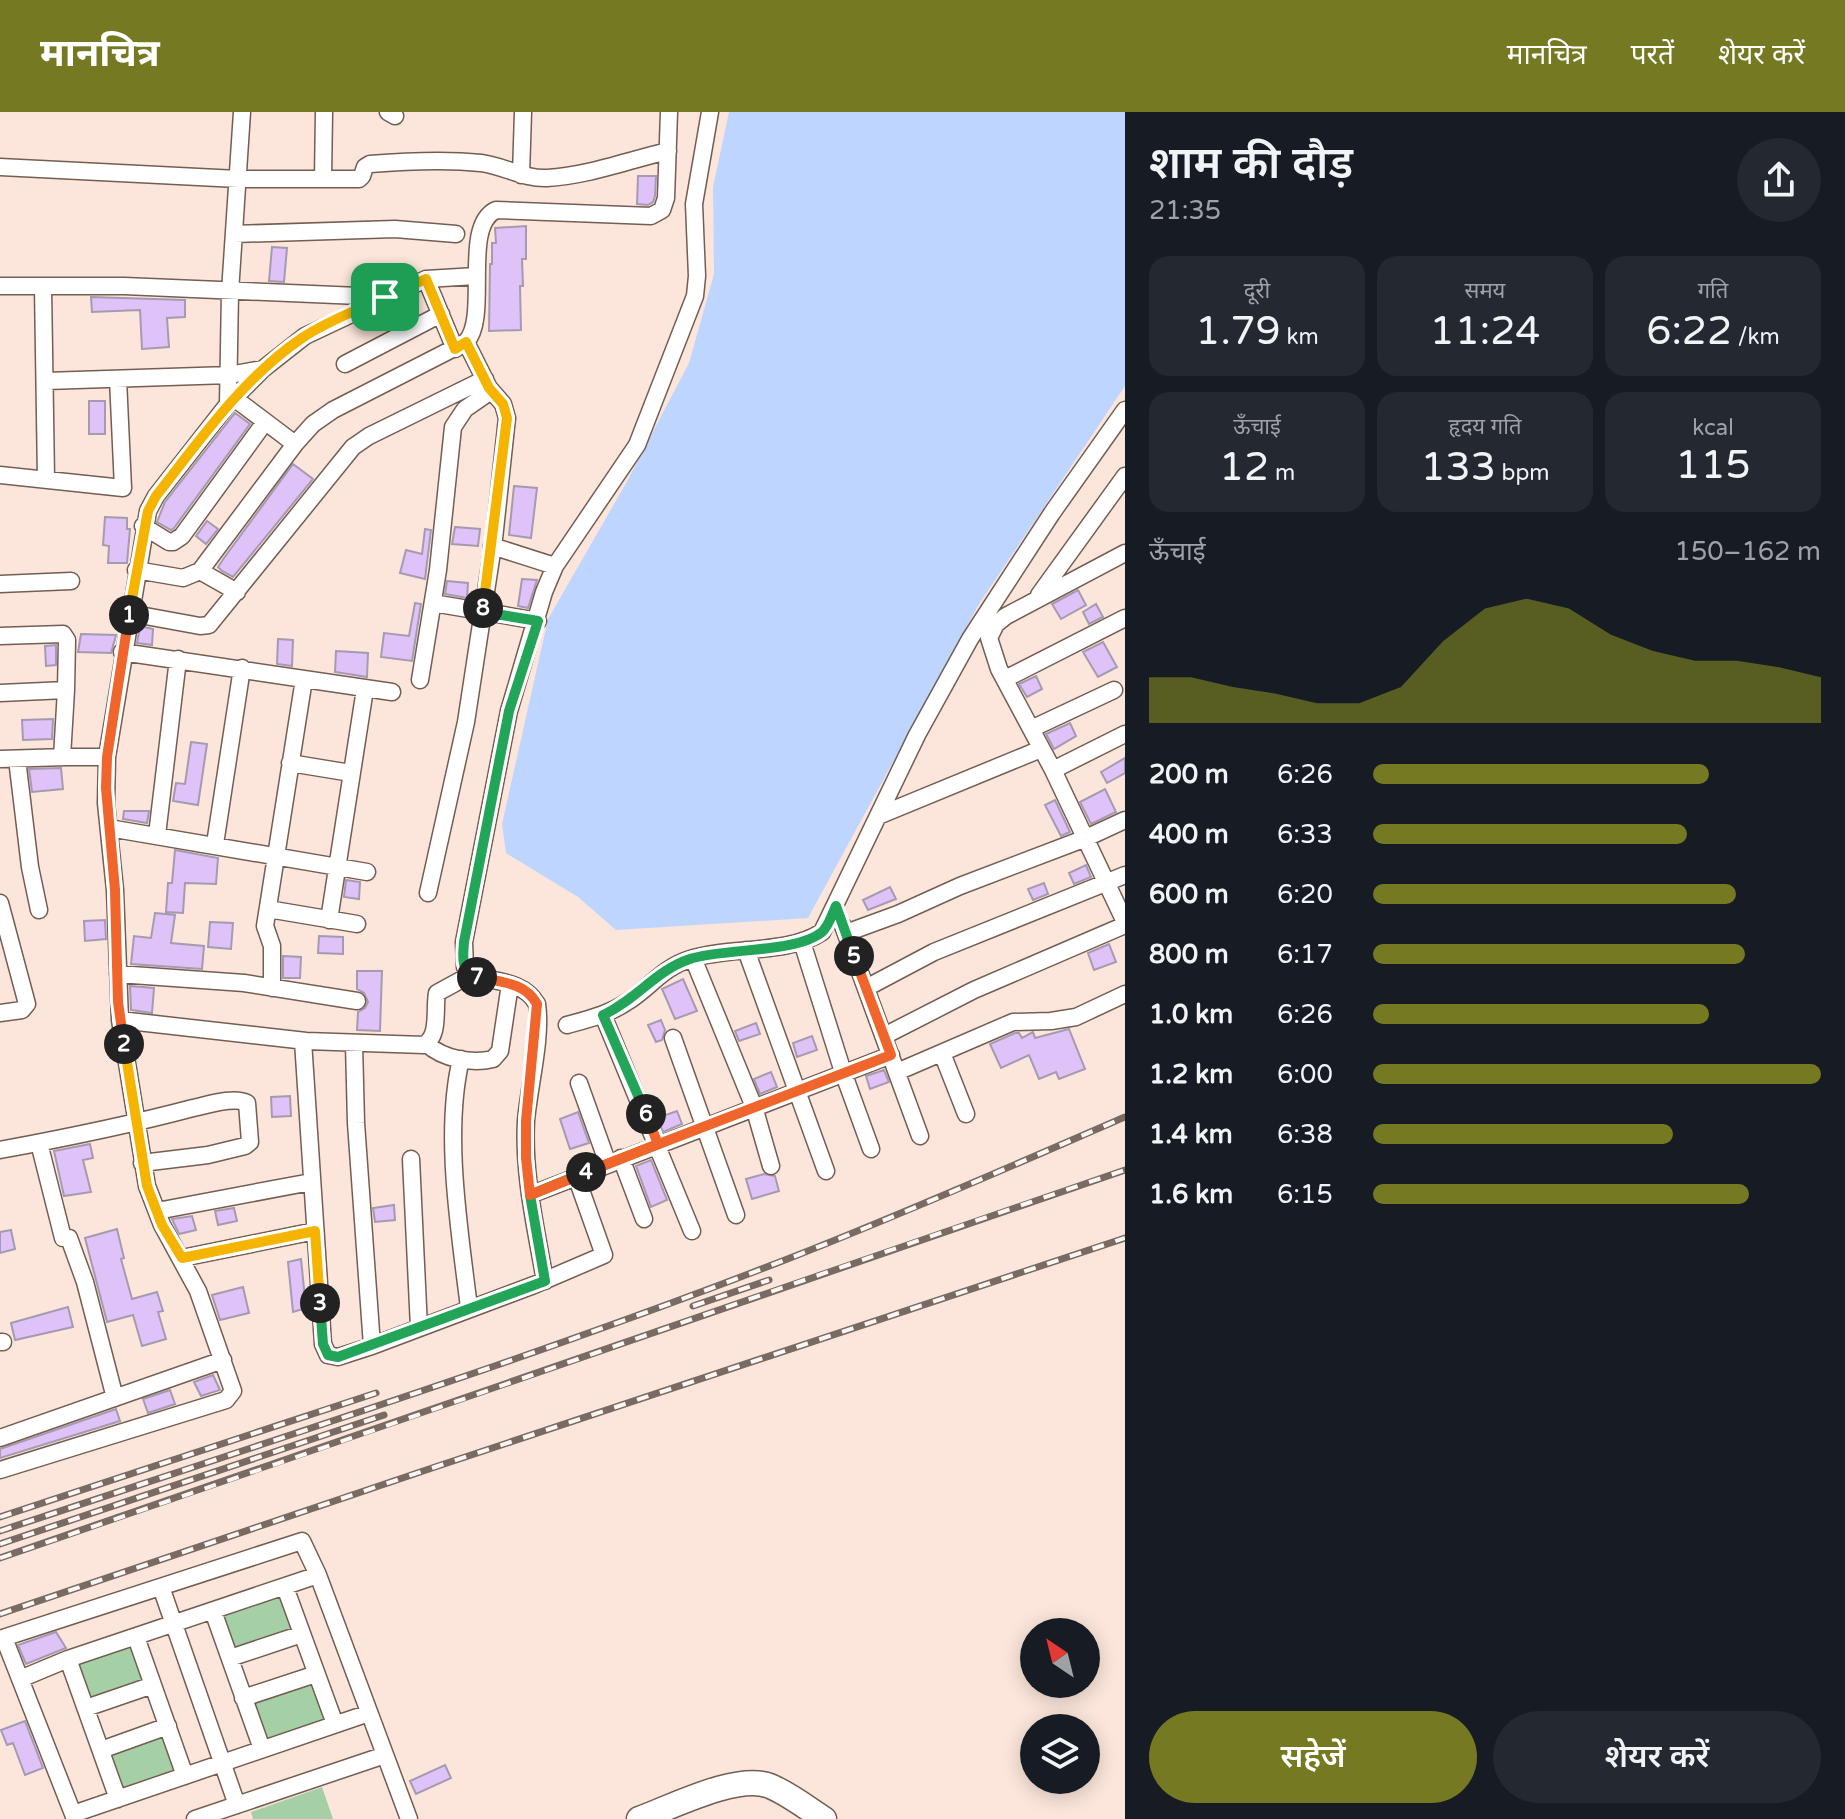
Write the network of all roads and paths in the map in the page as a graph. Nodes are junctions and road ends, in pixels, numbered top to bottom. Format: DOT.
graph roads {
  1 [pos="242,112"];
  2 [pos="324,112"];
  3 [pos="523,112"];
  4 [pos="669,112"];
  5 [pos="710,112"];
  6 [pos="668,151"];
  7 [pos="0,167"];
  8 [pos="521,175"];
  9 [pos="238,179"];
  10 [pos="323,179"];
  11 [pos="234,234"];
  12 [pos="456,234"];
  13 [pos="476,276"];
  14 [pos="426,279"];
  15 [pos="0,286"];
  16 [pos="43,287"];
  17 [pos="230,292"];
  18 [pos="385,297"];
  19 [pos="441,314"];
  20 [pos="461,346"];
  21 [pos="345,364"];
  22 [pos="263,369"];
  23 [pos="229,375"];
  24 [pos="118,379"];
  25 [pos="46,381"];
  26 [pos="488,385"];
  27 [pos="231,401"];
  28 [pos="1125,410"];
  29 [pos="265,422"];
  30 [pos="295,444"];
  31 [pos="0,475"];
  32 [pos="1125,476"];
  33 [pos="46,479"];
  34 [pos="143,526"];
  35 [pos="492,546"];
  36 [pos="1125,553"];
  37 [pos="555,566"];
  38 [pos="136,570"];
  39 [pos="200,571"];
  40 [pos="71,581"];
  41 [pos="0,584"];
  42 [pos="237,592"];
  43 [pos="1036,600"];
  44 [pos="433,603"];
  45 [pos="483,612"];
  46 [pos="129,613"];
  47 [pos="1125,618"];
  48 [pos="538,621"];
  49 [pos="0,636"];
  50 [pos="122,652"];
  51 [pos="178,659"];
  52 [pos="242,668"];
  53 [pos="304,679"];
  54 [pos="1005,679"];
  55 [pos="420,680"];
  56 [pos="365,689"];
  57 [pos="66,690"];
  58 [pos="1114,690"];
  59 [pos="392,692"];
  60 [pos="0,693"];
  61 [pos="1031,729"];
  62 [pos="1125,734"];
  63 [pos="1041,749"];
  64 [pos="67,757"];
  65 [pos="107,757"];
  66 [pos="8,759"];
  67 [pos="290,763"];
  68 [pos="1053,770"];
  69 [pos="351,773"];
  70 [pos="878,816"];
  71 [pos="1125,820"];
  72 [pos="109,828"];
  73 [pos="157,835"];
  74 [pos="1086,838"];
  75 [pos="215,844"];
  76 [pos="275,855"];
  77 [pos="337,867"];
  78 [pos="367,872"];
  79 [pos="1125,875"];
  80 [pos="1107,883"];
  81 [pos="428,893"];
  82 [pos="0,903"];
  83 [pos="836,906"];
  84 [pos="268,909"];
  85 [pos="39,910"];
  86 [pos="329,920"];
  87 [pos="1125,923"];
  88 [pos="357,924"];
  89 [pos="846,933"];
  90 [pos="802,942"];
  91 [pos="746,950"];
  92 [pos="693,958"];
  93 [pos="118,974"];
  94 [pos="470,975"];
  95 [pos="510,984"];
  96 [pos="272,988"];
  97 [pos="866,988"];
  98 [pos="1125,994"];
  99 [pos="357,1001"];
  100 [pos="0,1013"];
  101 [pos="603,1015"];
  102 [pos="120,1020"];
  103 [pos="567,1025"];
  104 [pos="884,1036"];
  105 [pos="673,1038"];
  106 [pos="303,1041"];
  107 [pos="354,1044"];
  108 [pos="427,1044"];
  109 [pos="942,1053"];
  110 [pos="891,1055"];
  111 [pos="461,1059"];
  112 [pos="843,1072"];
  113 [pos="897,1072"];
  114 [pos="579,1083"];
  115 [pos="799,1090"];
  116 [pos="754,1107"];
  117 [pos="966,1114"];
  118 [pos="138,1123"];
  119 [pos="706,1126"];
  120 [pos="920,1136"];
  121 [pos="39,1143"];
  122 [pos="658,1144"];
  123 [pos="871,1149"];
  124 [pos="0,1150"];
  125 [pos="411,1159"];
  126 [pos="615,1161"];
  127 [pos="142,1163"];
  128 [pos="771,1166"];
  129 [pos="826,1171"];
  130 [pos="576,1176"];
  131 [pos="311,1182"];
  132 [pos="530,1195"];
  133 [pos="157,1211"];
  134 [pos="736,1215"];
  135 [pos="644,1219"];
  136 [pos="315,1231"];
  137 [pos="692,1231"];
  138 [pos="182,1258"];
  139 [pos="545,1281"];
  140 [pos="469,1308"];
  141 [pos="419,1328"];
  142 [pos="372,1346"];
  143 [pos="223,1360"];
  144 [pos="115,1398"];
  145 [pos="0,1438"];
  146 [pos="0,1470"];
  147 [pos="318,1575"];
  148 [pos="161,1587"];
  149 [pos="285,1587"];
  150 [pos="213,1611"];
  151 [pos="172,1625"];
  152 [pos="302,1634"];
  153 [pos="136,1637"];
  154 [pos="2,1638"];
  155 [pos="230,1658"];
  156 [pos="68,1659"];
  157 [pos="316,1674"];
  158 [pos="20,1679"];
  159 [pos="153,1685"];
  160 [pos="243,1698"];
  161 [pos="86,1708"];
  162 [pos="369,1713"];
  163 [pos="335,1724"];
  164 [pos="168,1726"];
  165 [pos="262,1749"];
  166 [pos="101,1750"];
  167 [pos="385,1755"];
  168 [pos="222,1763"];
  169 [pos="185,1776"];
  170 [pos="118,1799"];
  171 [pos="237,1805"];
  172 [pos="74,1816"];
  173 [pos="195,1819"];
  174 [pos="409,1819"];
  175 [pos="639,1819"];
  176 [pos="824,1819"];
  1 -- 9 [label="street"];
  2 -- 10 [label="street"];
  3 -- 8 [label="street"];
  4 -- 6 [label="street"];
  5 -- 37 [label="street"];
  6 -- 8 [label="street"];
  6 -- 13 [label="street"];
  7 -- 9 [label="street"];
  8 -- 10 [label="street"];
  9 -- 10 [label="street"];
  9 -- 11 [label="street"];
  11 -- 12 [label="street"];
  11 -- 17 [label="street"];
  13 -- 14 [label="street"];
  13 -- 20 [label="street"];
  14 -- 18 [label="street"];
  14 -- 19 [label="street"];
  15 -- 16 [label="street"];
  16 -- 17 [label="street"];
  16 -- 25 [label="street"];
  17 -- 18 [label="street"];
  17 -- 23 [label="street"];
  18 -- 22 [label="street"];
  19 -- 20 [label="street"];
  19 -- 21 [label="street"];
  20 -- 26 [label="street"];
  20 -- 30 [label="street"];
  22 -- 23 [label="street"];
  22 -- 27 [label="street"];
  23 -- 24 [label="street"];
  23 -- 27 [label="street"];
  24 -- 25 [label="street"];
  24 -- 33 [label="street"];
  25 -- 33 [label="street"];
  26 -- 35 [label="street"];
  26 -- 42 [label="street"];
  26 -- 44 [label="street"];
  27 -- 29 [label="street"];
  27 -- 34 [label="street"];
  28 -- 70 [label="street"];
  29 -- 30 [label="street"];
  29 -- 34 [label="street"];
  30 -- 39 [label="street"];
  31 -- 33 [label="street"];
  32 -- 43 [label="street"];
  34 -- 38 [label="street"];
  35 -- 37 [label="street"];
  35 -- 45 [label="street"];
  36 -- 43 [label="street"];
  37 -- 48 [label="street"];
  38 -- 39 [label="street"];
  38 -- 46 [label="street"];
  39 -- 42 [label="street"];
  40 -- 41 [label="street"];
  42 -- 46 [label="street"];
  43 -- 54 [label="street"];
  44 -- 45 [label="street"];
  44 -- 55 [label="street"];
  45 -- 48 [label="street"];
  45 -- 81 [label="street"];
  46 -- 50 [label="street"];
  47 -- 54 [label="street"];
  48 -- 94 [label="street"];
  49 -- 57 [label="street"];
  50 -- 51 [label="street"];
  50 -- 65 [label="street"];
  51 -- 52 [label="street"];
  51 -- 73 [label="street"];
  52 -- 53 [label="street"];
  52 -- 75 [label="street"];
  53 -- 56 [label="street"];
  53 -- 67 [label="street"];
  54 -- 61 [label="street"];
  56 -- 59 [label="street"];
  56 -- 69 [label="street"];
  57 -- 60 [label="street"];
  57 -- 64 [label="street"];
  58 -- 61 [label="street"];
  61 -- 63 [label="street"];
  62 -- 68 [label="street"];
  63 -- 68 [label="street"];
  63 -- 70 [label="street"];
  64 -- 65 [label="street"];
  64 -- 66 [label="street"];
  65 -- 72 [label="street"];
  66 -- 85 [label="street"];
  67 -- 69 [label="street"];
  67 -- 76 [label="street"];
  68 -- 74 [label="street"];
  69 -- 77 [label="street"];
  70 -- 83 [label="street"];
  71 -- 74 [label="street"];
  72 -- 73 [label="street"];
  72 -- 93 [label="street"];
  73 -- 75 [label="street"];
  74 -- 80 [label="street"];
  74 -- 89 [label="street"];
  75 -- 76 [label="street"];
  76 -- 77 [label="street"];
  76 -- 84 [label="street"];
  77 -- 78 [label="street"];
  77 -- 86 [label="street"];
  79 -- 80 [label="street"];
  80 -- 87 [label="street"];
  80 -- 97 [label="street"];
  82 -- 100 [label="street"];
  83 -- 89 [label="street"];
  83 -- 90 [label="street"];
  84 -- 86 [label="street"];
  84 -- 96 [label="street"];
  86 -- 88 [label="street"];
  87 -- 104 [label="street"];
  89 -- 97 [label="street"];
  90 -- 91 [label="street"];
  90 -- 112 [label="street"];
  91 -- 92 [label="street"];
  91 -- 115 [label="street"];
  92 -- 101 [label="street"];
  92 -- 116 [label="street"];
  93 -- 96 [label="street"];
  93 -- 102 [label="street"];
  94 -- 95 [label="street"];
  94 -- 108 [label="street"];
  95 -- 111 [label="street"];
  95 -- 132 [label="street"];
  96 -- 99 [label="street"];
  97 -- 104 [label="street"];
  98 -- 109 [label="street"];
  101 -- 103 [label="street"];
  101 -- 122 [label="street"];
  102 -- 106 [label="street"];
  102 -- 118 [label="street"];
  104 -- 110 [label="street"];
  105 -- 119 [label="street"];
  106 -- 107 [label="street"];
  106 -- 131 [label="street"];
  107 -- 108 [label="street"];
  107 -- 142 [label="street"];
  108 -- 111 [label="street"];
  109 -- 113 [label="street"];
  109 -- 117 [label="street"];
  110 -- 112 [label="street"];
  110 -- 113 [label="street"];
  111 -- 140 [label="street"];
  112 -- 115 [label="street"];
  112 -- 123 [label="street"];
  113 -- 120 [label="street"];
  114 -- 126 [label="street"];
  115 -- 116 [label="street"];
  115 -- 129 [label="street"];
  116 -- 119 [label="street"];
  116 -- 128 [label="street"];
  118 -- 121 [label="street"];
  118 -- 127 [label="street"];
  118 -- 127 [label="street"];
  119 -- 122 [label="street"];
  119 -- 134 [label="street"];
  121 -- 124 [label="street"];
  121 -- 144 [label="street"];
  122 -- 126 [label="street"];
  122 -- 137 [label="street"];
  125 -- 141 [label="street"];
  126 -- 130 [label="street"];
  126 -- 135 [label="street"];
  127 -- 133 [label="street"];
  130 -- 132 [label="street"];
  130 -- 139 [label="street"];
  131 -- 133 [label="street"];
  131 -- 136 [label="street"];
  132 -- 139 [label="street"];
  133 -- 138 [label="street"];
  136 -- 138 [label="street"];
  136 -- 142 [label="street"];
  138 -- 143 [label="street"];
  139 -- 140 [label="street"];
  140 -- 141 [label="street"];
  141 -- 142 [label="street"];
  143 -- 144 [label="street"];
  143 -- 146 [label="street"];
  144 -- 145 [label="street"];
  147 -- 148 [label="street"];
  147 -- 149 [label="street"];
  147 -- 162 [label="street"];
  148 -- 151 [label="street"];
  148 -- 154 [label="street"];
  149 -- 150 [label="street"];
  149 -- 152 [label="street"];
  150 -- 151 [label="street"];
  150 -- 155 [label="street"];
  151 -- 153 [label="street"];
  151 -- 168 [label="street"];
  152 -- 155 [label="street"];
  152 -- 157 [label="street"];
  153 -- 156 [label="street"];
  153 -- 159 [label="street"];
  154 -- 158 [label="street"];
  155 -- 160 [label="street"];
  156 -- 158 [label="street"];
  156 -- 161 [label="street"];
  157 -- 160 [label="street"];
  157 -- 163 [label="street"];
  158 -- 172 [label="street"];
  159 -- 161 [label="street"];
  159 -- 164 [label="street"];
  160 -- 165 [label="street"];
  161 -- 166 [label="street"];
  162 -- 163 [label="street"];
  162 -- 167 [label="street"];
  163 -- 165 [label="street"];
  164 -- 166 [label="street"];
  164 -- 169 [label="street"];
  165 -- 168 [label="street"];
  166 -- 170 [label="street"];
  167 -- 171 [label="street"];
  167 -- 174 [label="street"];
  168 -- 169 [label="street"];
  168 -- 171 [label="street"];
  169 -- 170 [label="street"];
  170 -- 172 [label="street"];
  171 -- 173 [label="street"];
  175 -- 176 [label="street"];
}
